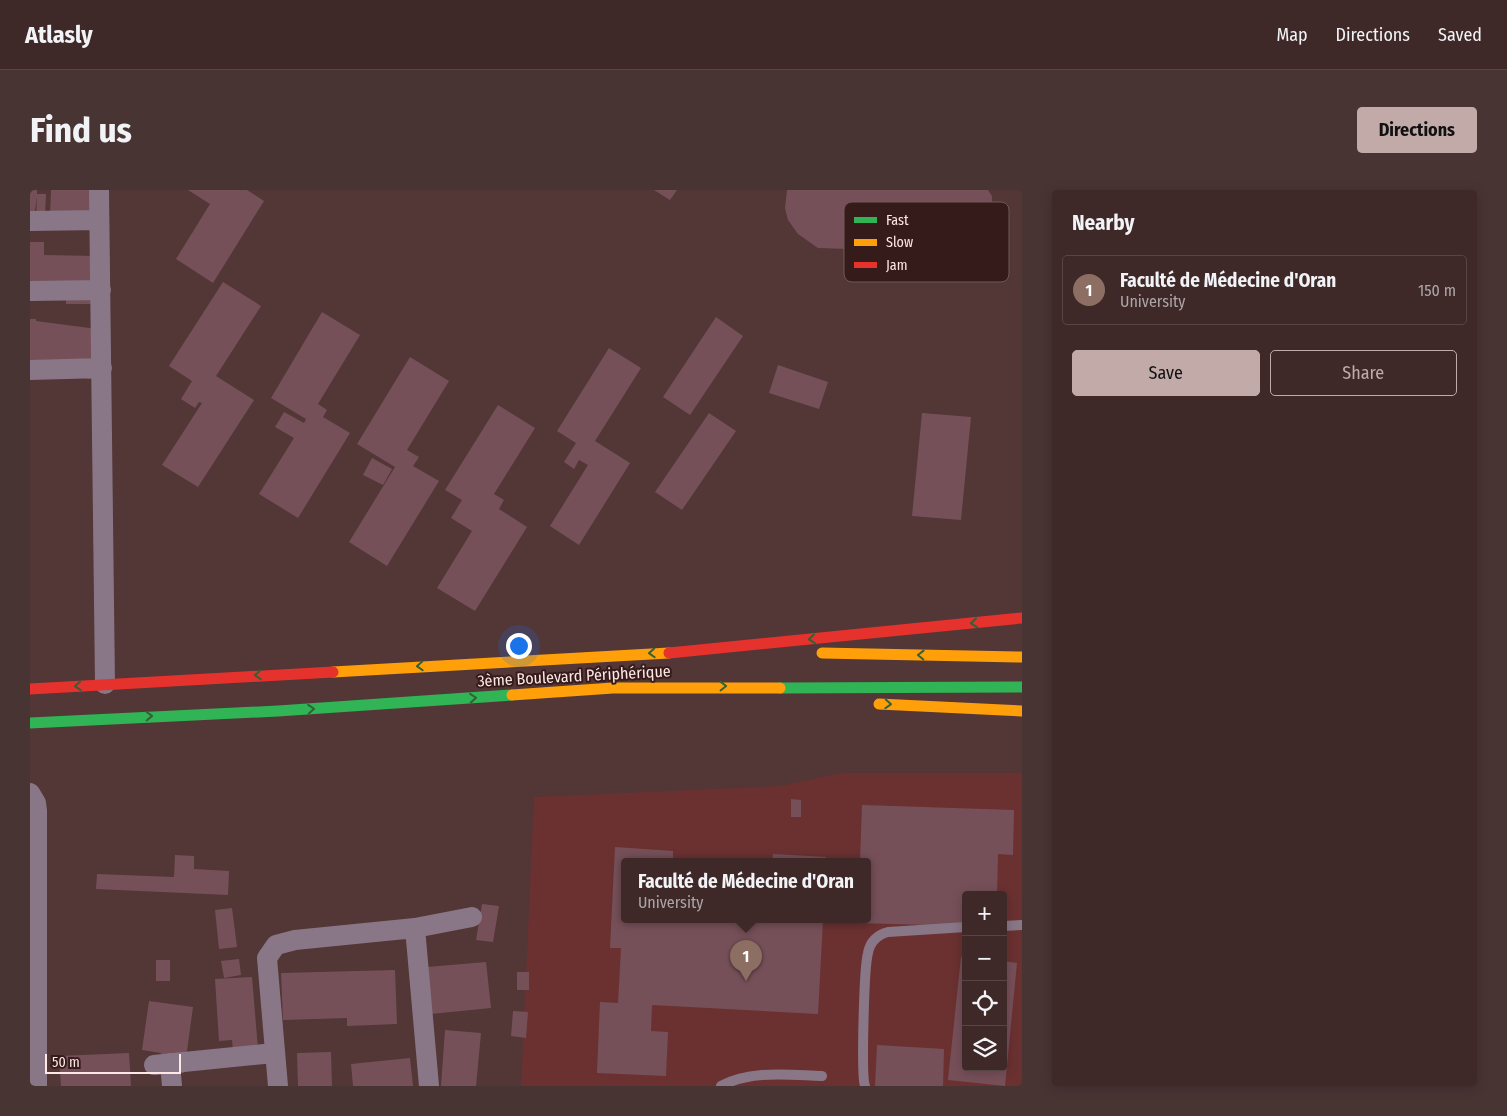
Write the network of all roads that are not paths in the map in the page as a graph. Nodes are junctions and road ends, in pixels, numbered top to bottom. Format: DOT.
graph roads {
  1 [pos="99,190"];
  2 [pos="99,220"];
  3 [pos="30,221"];
  4 [pos="101,290"];
  5 [pos="30,291"];
  6 [pos="102,368"];
  7 [pos="30,370"];
  8 [pos="1022,618"];
  9 [pos="701,650"];
  10 [pos="1022,657"];
  11 [pos="105,684"];
  12 [pos="1022,687"];
  13 [pos="613,688"];
  14 [pos="30,689"];
  15 [pos="775,700"];
  16 [pos="869,704"];
  17 [pos="1022,712"];
  18 [pos="128,717"];
  19 [pos="30,723"];
  20 [pos="48,734"];
  21 [pos="30,793"];
  22 [pos="472,917"];
  23 [pos="1022,925"];
  24 [pos="1007,926"];
  25 [pos="962,927"];
  26 [pos="415,928"];
  27 [pos="274,1053"];
  28 [pos="822,1076"];
  29 [pos="37,1086"];
  30 [pos="172,1086"];
  31 [pos="278,1086"];
  32 [pos="429,1086"];
  33 [pos="721,1086"];
  34 [pos="865,1086"];
  1 -- 2 [label="street"];
  2 -- 3 [label="street"];
  2 -- 4 [label="street"];
  4 -- 5 [label="street"];
  4 -- 6 [label="street"];
  6 -- 7 [label="street"];
  6 -- 11 [label="street"];
  8 -- 9 [label="highway, one-way"];
  10 -- 9 [label="highway, one-way"];
  9 -- 11 [label="highway, one-way"];
  11 -- 14 [label="highway, one-way"];
  13 -- 12 [label="highway, 3ème Boulevard Périphérique, one-way"];
  13 -- 15 [label="highway"];
  18 -- 13 [label="highway, 3ème Boulevard Périphérique, one-way"];
  16 -- 17 [label="highway, one-way"];
  18 -- 19 [label="highway, 3ème Boulevard Périphérique"];
  18 -- 20 [label="highway, 3ème Boulevard Périphérique"];
  21 -- 29 [label="street"];
  22 -- 26 [label="street"];
  23 -- 24 [label="lane"];
  25 -- 34 [label="lane"];
  26 -- 27 [label="street"];
  26 -- 32 [label="street"];
  27 -- 30 [label="street"];
  27 -- 31 [label="street"];
  28 -- 33 [label="lane"];
}
